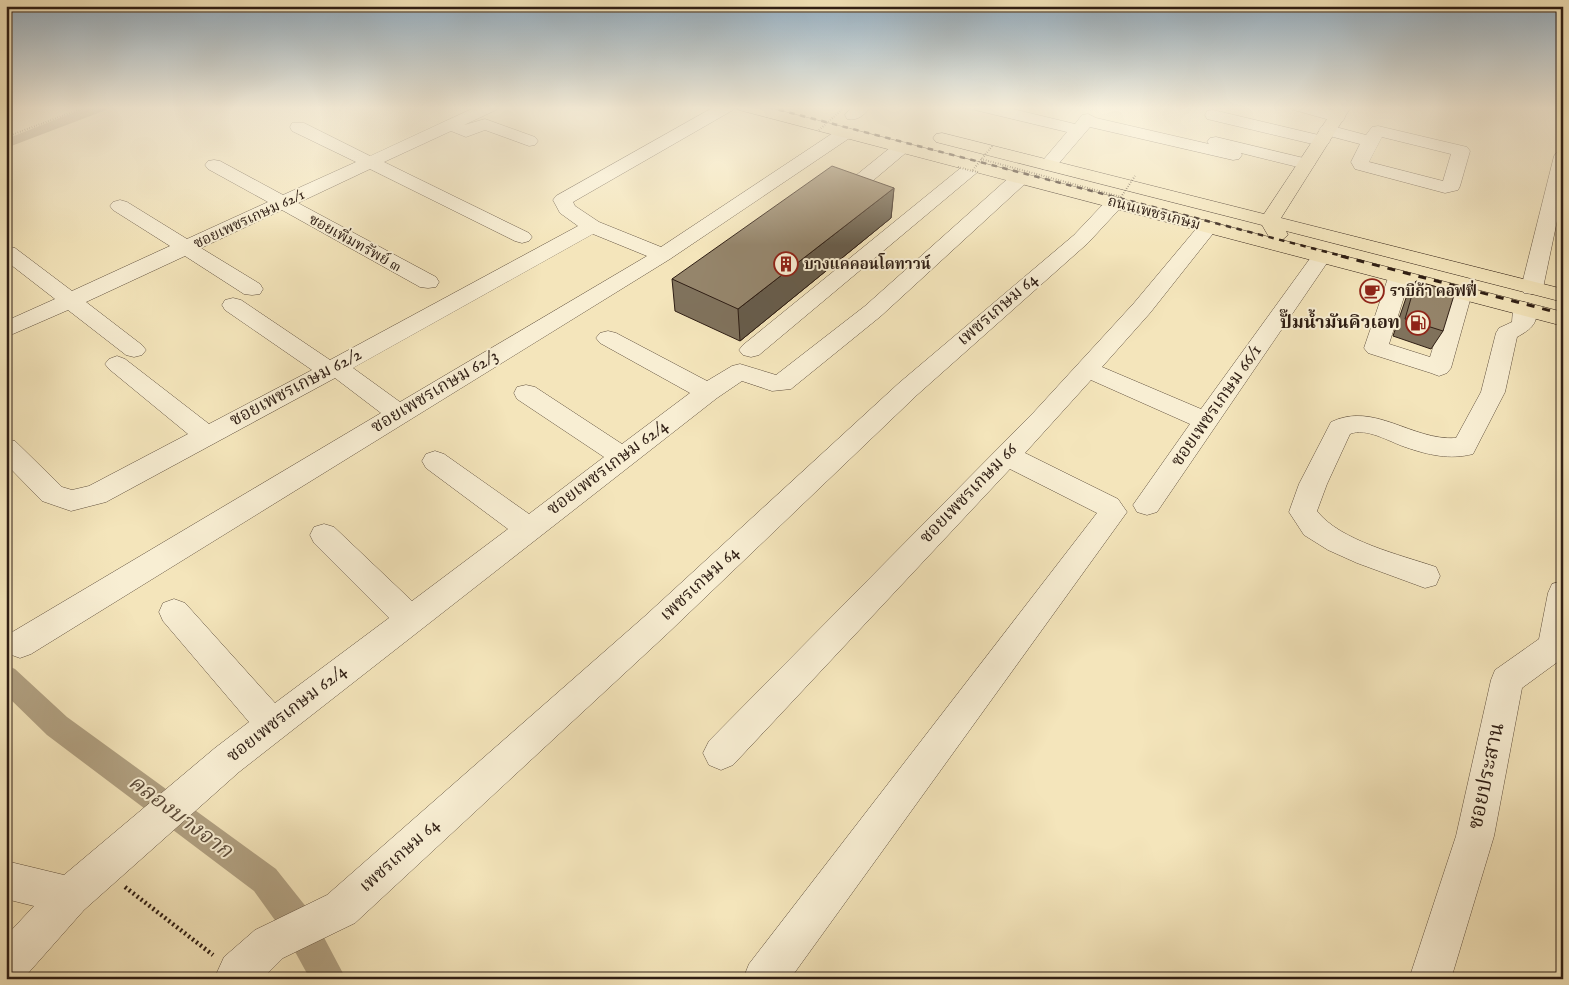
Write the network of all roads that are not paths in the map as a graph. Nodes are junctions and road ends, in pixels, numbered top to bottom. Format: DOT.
graph roads {
  1 [pos="350,153"];
  2 [pos="392,153"];
  3 [pos="617,153"];
  4 [pos="645,153"];
  5 [pos="802,153"];
  6 [pos="896,153"];
  7 [pos="921,153"];
  8 [pos="1001,153"];
  9 [pos="1057,153"];
  10 [pos="1224,153"];
  11 [pos="1262,153"];
  12 [pos="1313,153"];
  13 [pos="1365,153"];
  14 [pos="1462,153"];
  15 [pos="1233,155"];
  16 [pos="612,156"];
  17 [pos="1563,156"];
  18 [pos="629,162"];
  19 [pos="370,163"];
  20 [pos="1306,164"];
  21 [pos="214,165"];
  22 [pos="1048,165"];
  23 [pos="973,167"];
  24 [pos="585,178"];
  25 [pos="1020,178"];
  26 [pos="856,185"];
  27 [pos="1557,202"];
  28 [pos="283,203"];
  29 [pos="1115,203"];
  30 [pos="120,206"];
  31 [pos="1269,221"];
  32 [pos="592,226"];
  33 [pos="1208,227"];
  34 [pos="522,237"];
  35 [pos="1553,240"];
  36 [pos="186,249"];
  37 [pos="8,252"];
  38 [pos="663,255"];
  39 [pos="1321,257"];
  40 [pos="1399,278"];
  41 [pos="428,282"];
  42 [pos="252,289"];
  43 [pos="1461,293"];
  44 [pos="1563,296"];
  45 [pos="1528,299"];
  46 [pos="70,301"];
  47 [pos="233,305"];
  48 [pos="1563,319"];
  49 [pos="6,330"];
  50 [pos="608,338"];
  51 [pos="751,350"];
  52 [pos="333,369"];
  53 [pos="1086,369"];
  54 [pos="526,392"];
  55 [pos="708,392"];
  56 [pos="399,414"];
  57 [pos="1206,421"];
  58 [pos="207,436"];
  59 [pos="6,448"];
  60 [pos="1006,455"];
  61 [pos="623,457"];
  62 [pos="435,461"];
  63 [pos="1148,505"];
  64 [pos="528,529"];
  65 [pos="324,535"];
  66 [pos="1425,576"];
  67 [pos="1563,593"];
  68 [pos="174,612"];
  69 [pos="411,619"];
  70 [pos="20,644"];
  71 [pos="273,725"];
  72 [pos="721,753"];
  73 [pos="6,880"];
  74 [pos="70,896"];
  75 [pos="6,967"];
  76 [pos="237,975"];
  77 [pos="764,979"];
  78 [pos="1430,979"];
  1 -- 19 [label="street"];
  2 -- 19 [label="street, ซอยเพชรเกษม 62/1"];
  3 -- 16 [label="street"];
  4 -- 18 [label="street"];
  5 -- 38 [label="street, ซอยเพชรเกษม 62/3"];
  6 -- 26 [label="street"];
  7 -- 23 [label="main road, ถนนเพชรเกษม"];
  8 -- 22 [label="main road, ถนนเพชรเกษม"];
  9 -- 22 [label="street"];
  10 -- 15 [label="street"];
  11 -- 20 [label="street"];
  12 -- 20 [label="main road"];
  13 -- 14 [label="street"];
  16 -- 18 [label="street"];
  16 -- 24 [label="street"];
  17 -- 27 [label="street"];
  18 -- 24 [label="street"];
  19 -- 28 [label="street, ซอยเพชรเกษม 62/1"];
  19 -- 34 [label="street"];
  20 -- 31 [label="main road"];
  21 -- 28 [label="street, ซอยเพิ่มทรัพย์ ๓"];
  22 -- 31 [label="main road, ถนนเพชรเกษม"];
  23 -- 25 [label="main road, ถนนเพชรเกษม"];
  23 -- 51 [label="street"];
  24 -- 32 [label="street"];
  25 -- 29 [label="main road, ถนนเพชรเกษม"];
  25 -- 55 [label="street, ซอยเพชรเกษม 62/4"];
  27 -- 35 [label="street"];
  28 -- 36 [label="street, ซอยเพชรเกษม 62/1"];
  28 -- 41 [label="street, ซอยเพิ่มทรัพย์ ๓"];
  29 -- 33 [label="main road, ถนนเพชรเกษม"];
  29 -- 76 [label="street, เพชรเกษม 64"];
  30 -- 36 [label="street"];
  31 -- 39 [label="main road"];
  31 -- 45 [label="main road, ถนนเพชรเกษม"];
  32 -- 38 [label="street"];
  32 -- 52 [label="street, ซอยเพชรเกษม 62/2"];
  33 -- 39 [label="main road, ถนนเพชรเกษม"];
  33 -- 53 [label="street, ซอยเพชรเกษม 66"];
  35 -- 45 [label="street"];
  36 -- 42 [label="street"];
  36 -- 46 [label="street, ซอยเพชรเกษม 62/1"];
  37 -- 46 [label="street"];
  38 -- 56 [label="street, ซอยเพชรเกษม 62/3"];
  39 -- 40 [label="main road, ถนนเพชรเกษม"];
  39 -- 57 [label="street, ซอยเพชรเกษม 66/1"];
  40 -- 43 [label="main road, ถนนเพชรเกษม"];
  40 -- 43 [label="street"];
  43 -- 45 [label="main road, ถนนเพชรเกษม"];
  44 -- 45 [label="main road, ถนนเพชรเกษม"];
  45 -- 48 [label="main road, ถนนเพชรเกษม"];
  45 -- 66 [label="street"];
  46 -- 49 [label="street, ซอยเพชรเกษม 62/1"];
  46 -- 58 [label="street"];
  47 -- 52 [label="street"];
  50 -- 55 [label="street"];
  52 -- 56 [label="street"];
  52 -- 58 [label="street, ซอยเพชรเกษม 62/2"];
  53 -- 57 [label="street"];
  53 -- 60 [label="street, ซอยเพชรเกษม 66"];
  54 -- 61 [label="street"];
  55 -- 61 [label="street, ซอยเพชรเกษม 62/4"];
  56 -- 70 [label="street, ซอยเพชรเกษม 62/3"];
  57 -- 63 [label="street, ซอยเพชรเกษม 66/1"];
  58 -- 59 [label="street, ซอยเพชรเกษม 62/2"];
  60 -- 72 [label="street, ซอยเพชรเกษม 66"];
  60 -- 77 [label="street"];
  61 -- 64 [label="street, ซอยเพชรเกษม 62/4"];
  62 -- 64 [label="street"];
  64 -- 69 [label="street, ซอยเพชรเกษม 62/4"];
  65 -- 69 [label="street"];
  67 -- 78 [label="street, ซอยประสาน"];
  68 -- 71 [label="street"];
  69 -- 71 [label="street, ซอยเพชรเกษม 62/4"];
  71 -- 74 [label="street, ซอยเพชรเกษม 62/4"];
  73 -- 74 [label="street"];
  74 -- 75 [label="street, ซอยเพชรเกษม 62/4"];
}
